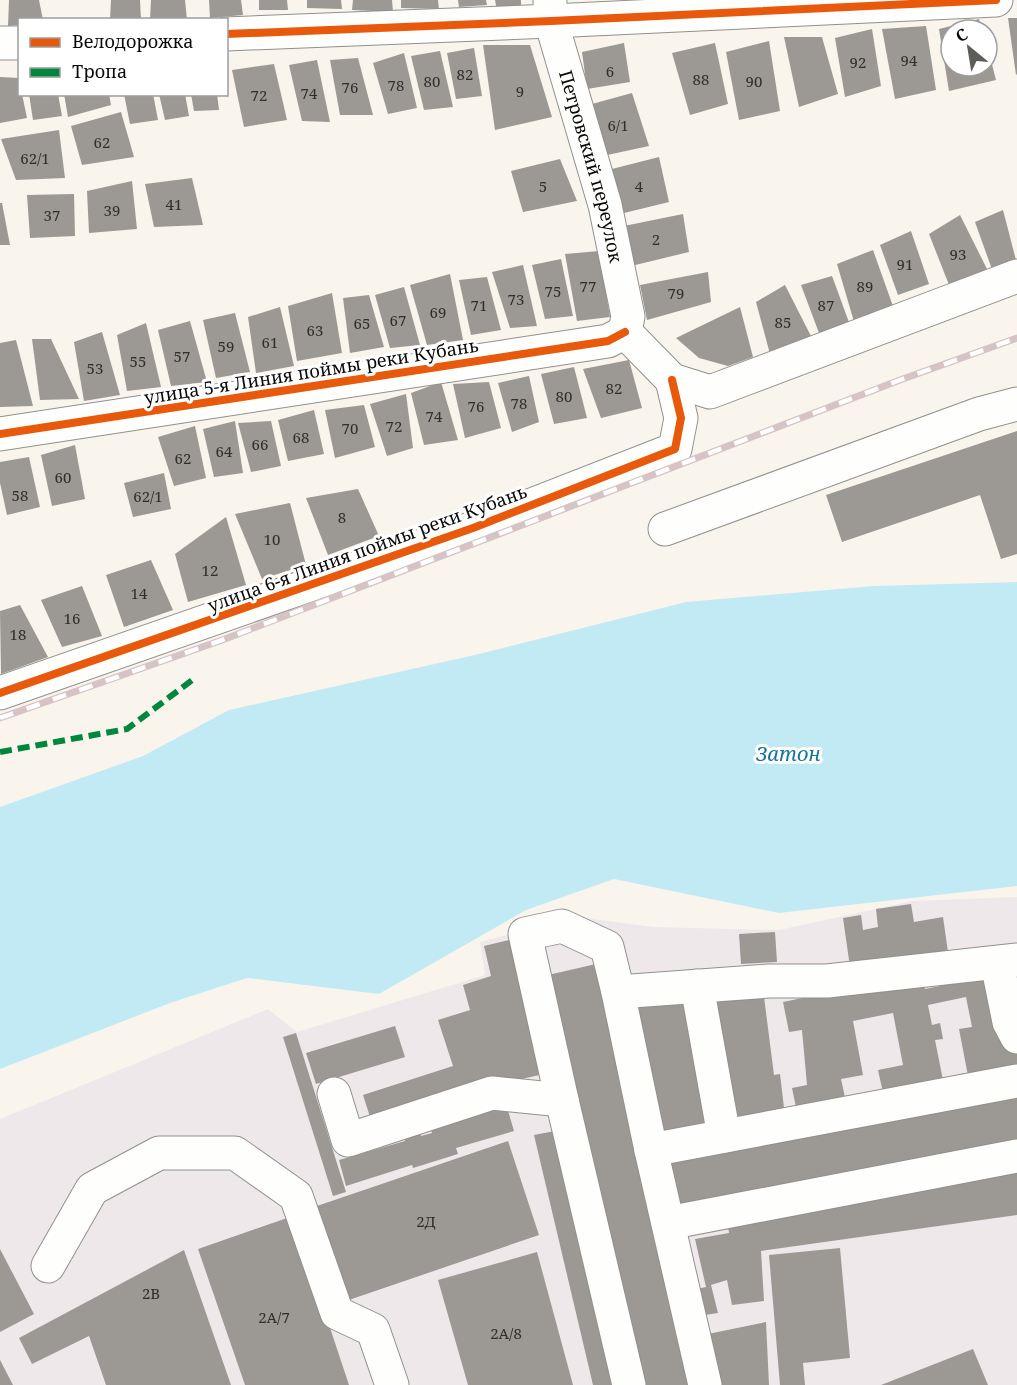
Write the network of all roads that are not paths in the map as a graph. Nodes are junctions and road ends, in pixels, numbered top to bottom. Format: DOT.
graph roads {
  1 [pos="996,0"];
  2 [pos="550,11"];
  3 [pos="228,34"];
  4 [pos="0,43"];
  5 [pos="18,43"];
  6 [pos="1017,276"];
  7 [pos="625,333"];
  8 [pos="672,380"];
  9 [pos="1017,404"];
  10 [pos="0,435"];
  11 [pos="665,529"];
  12 [pos="0,693"];
  13 [pos="1007,961"];
  14 [pos="697,986"];
  15 [pos="618,992"];
  16 [pos="1017,1037"];
  17 [pos="1017,1081"];
  18 [pos="334,1094"];
  19 [pos="562,1100"];
  20 [pos="724,1136"];
  21 [pos="651,1150"];
  22 [pos="1017,1156"];
  23 [pos="668,1223"];
  24 [pos="48,1266"];
  25 [pos="392,1385"];
  26 [pos="629,1385"];
  27 [pos="705,1385"];
  1 -- 2 [label="street"];
  2 -- 3 [label="street"];
  2 -- 7 [label="street, Петровский переулок"];
  4 -- 5 [label="street"];
  6 -- 8 [label="street"];
  7 -- 8 [label="street"];
  7 -- 10 [label="street, улица 5-я Линия поймы реки Кубань"];
  8 -- 12 [label="street, улица 6-я Линия поймы реки Кубань"];
  9 -- 11 [label="street"];
  13 -- 14 [label="street"];
  13 -- 16 [label="street"];
  14 -- 15 [label="street"];
  14 -- 20 [label="street"];
  15 -- 19 [label="street"];
  15 -- 21 [label="street"];
  17 -- 20 [label="street"];
  18 -- 19 [label="street"];
  19 -- 26 [label="street"];
  20 -- 21 [label="street"];
  21 -- 23 [label="street"];
  22 -- 23 [label="street"];
  23 -- 27 [label="street"];
  24 -- 25 [label="street"];
}
